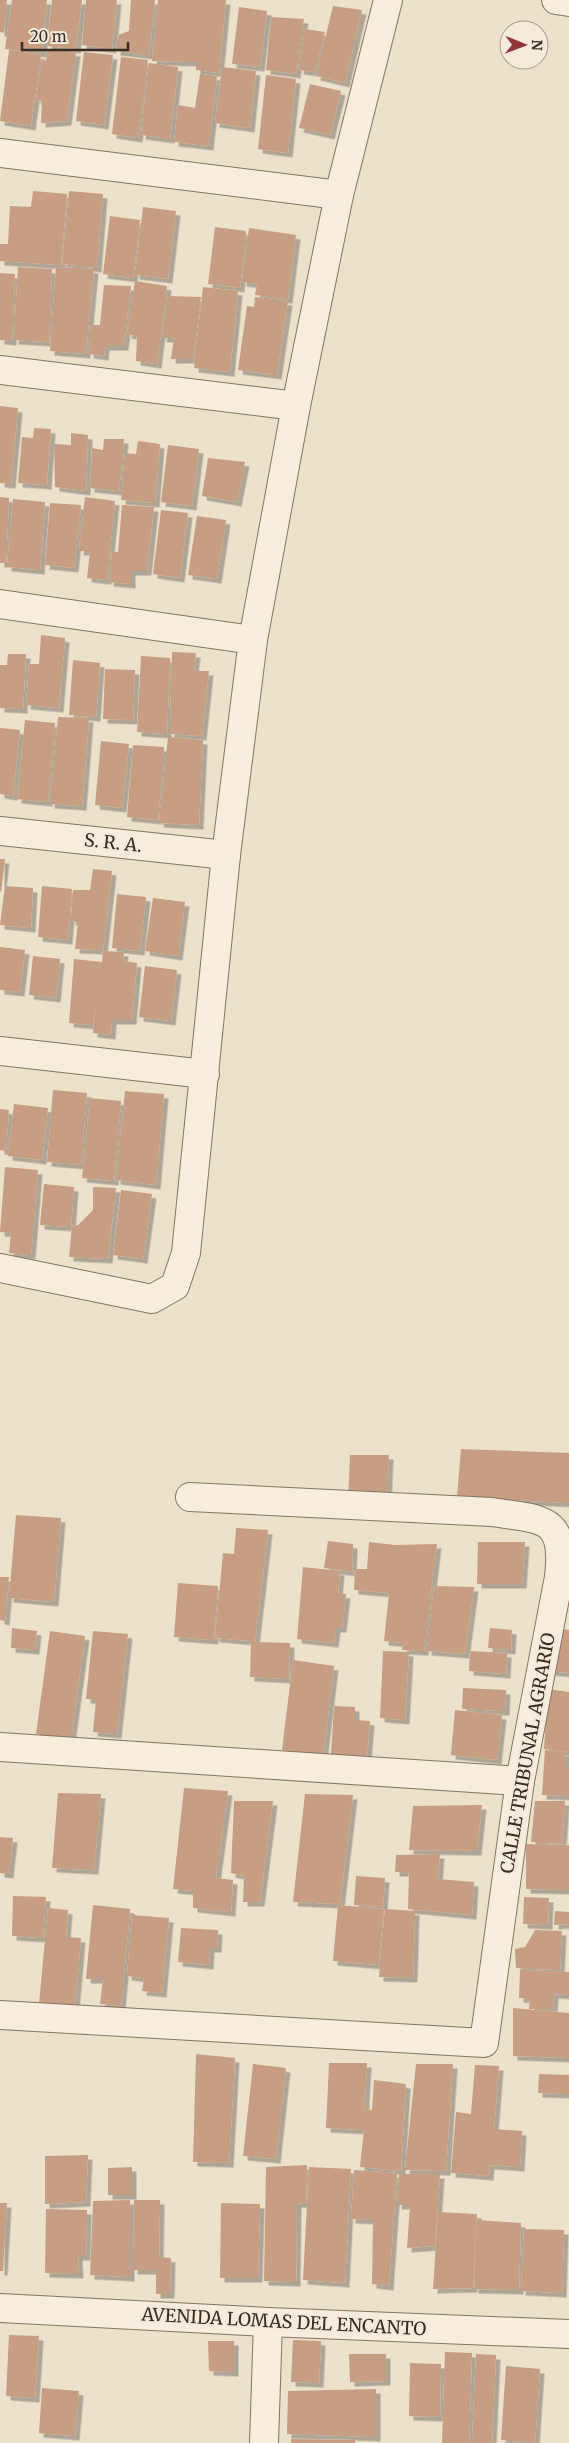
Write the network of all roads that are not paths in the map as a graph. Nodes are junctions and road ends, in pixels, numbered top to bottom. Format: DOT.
graph roads {
  1 [pos="388,0"];
  2 [pos="556,0"];
  3 [pos="569,2"];
  4 [pos="0,153"];
  5 [pos="339,195"];
  6 [pos="0,370"];
  7 [pos="296,406"];
  8 [pos="0,604"];
  9 [pos="254,640"];
  10 [pos="0,831"];
  11 [pos="226,855"];
  12 [pos="0,1051"];
  13 [pos="205,1074"];
  14 [pos="0,1268"];
  15 [pos="190,1497"];
  16 [pos="564,1577"];
  17 [pos="0,1747"];
  18 [pos="520,1780"];
  19 [pos="0,2015"];
  20 [pos="0,2308"];
  21 [pos="268,2322"];
  22 [pos="569,2334"];
  23 [pos="264,2443"];
  1 -- 5 [label="street"];
  2 -- 3 [label="street"];
  4 -- 5 [label="street"];
  5 -- 7 [label="street"];
  6 -- 7 [label="street"];
  7 -- 9 [label="street"];
  8 -- 9 [label="street"];
  9 -- 11 [label="street"];
  10 -- 11 [label="street, S. R. A."];
  11 -- 13 [label="street"];
  12 -- 13 [label="street"];
  13 -- 14 [label="street"];
  15 -- 16 [label="street, CALLE TRIBUNAL AGRARIO"];
  16 -- 18 [label="street, CALLE TRIBUNAL AGRARIO"];
  17 -- 18 [label="street"];
  18 -- 19 [label="street, CALLE TRIBUNAL AGRARIO"];
  20 -- 21 [label="street, AVENIDA LOMAS DEL ENCANTO"];
  21 -- 22 [label="street, AVENIDA LOMAS DEL ENCANTO"];
  21 -- 23 [label="street"];
}
